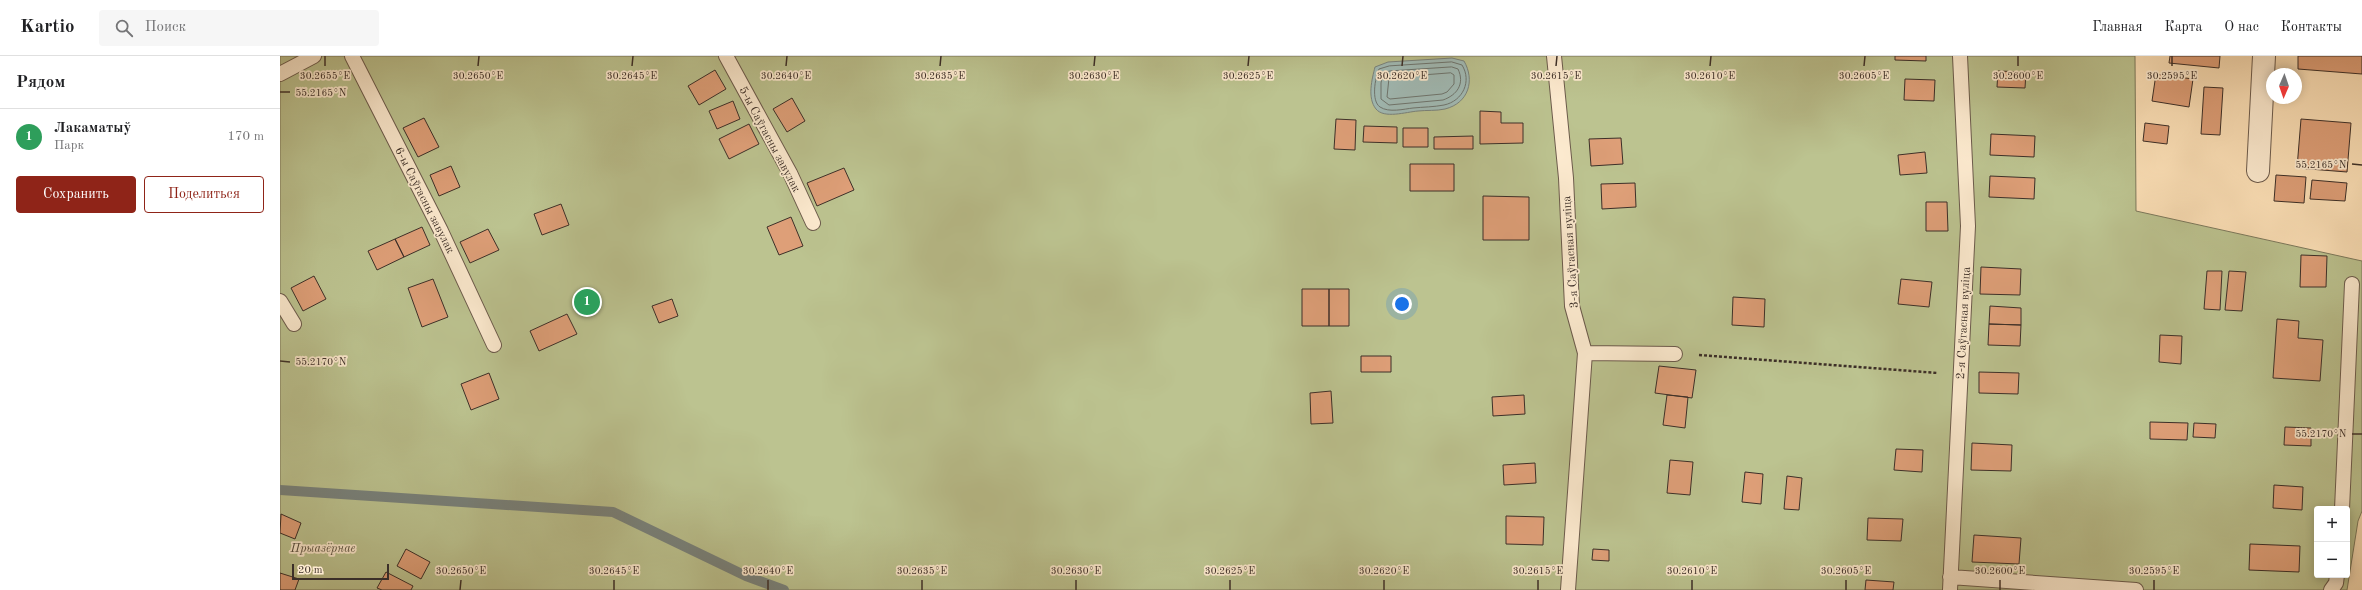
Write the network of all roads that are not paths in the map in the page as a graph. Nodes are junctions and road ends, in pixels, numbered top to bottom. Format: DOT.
graph roads {
  1 [pos="314,56"];
  2 [pos="352,56"];
  3 [pos="726,56"];
  4 [pos="1554,56"];
  5 [pos="1960,56"];
  6 [pos="2264,56"];
  7 [pos="280,74"];
  8 [pos="2258,171"];
  9 [pos="813,223"];
  10 [pos="2352,284"];
  11 [pos="280,301"];
  12 [pos="294,324"];
  13 [pos="494,345"];
  14 [pos="1585,353"];
  15 [pos="1675,354"];
  16 [pos="2342,506"];
  17 [pos="2337,578"];
  18 [pos="1950,584"];
  19 [pos="1568,590"];
  20 [pos="2136,590"];
  21 [pos="2331,590"];
  1 -- 7 [label="lane"];
  2 -- 13 [label="lane, 6-ы Саўгасны завулак"];
  3 -- 9 [label="lane, 5-ы Саўгасны завулак"];
  4 -- 14 [label="lane, 3-я Саўгасная вуліца"];
  5 -- 18 [label="lane, 2-я Саўгасная вуліца"];
  6 -- 8 [label="street"];
  10 -- 16 [label="lane"];
  11 -- 12 [label="lane"];
  14 -- 15 [label="lane"];
  14 -- 19 [label="lane, 3-я Саўгасная вуліца"];
  17 -- 21 [label="lane"];
  18 -- 20 [label="lane"];
}
